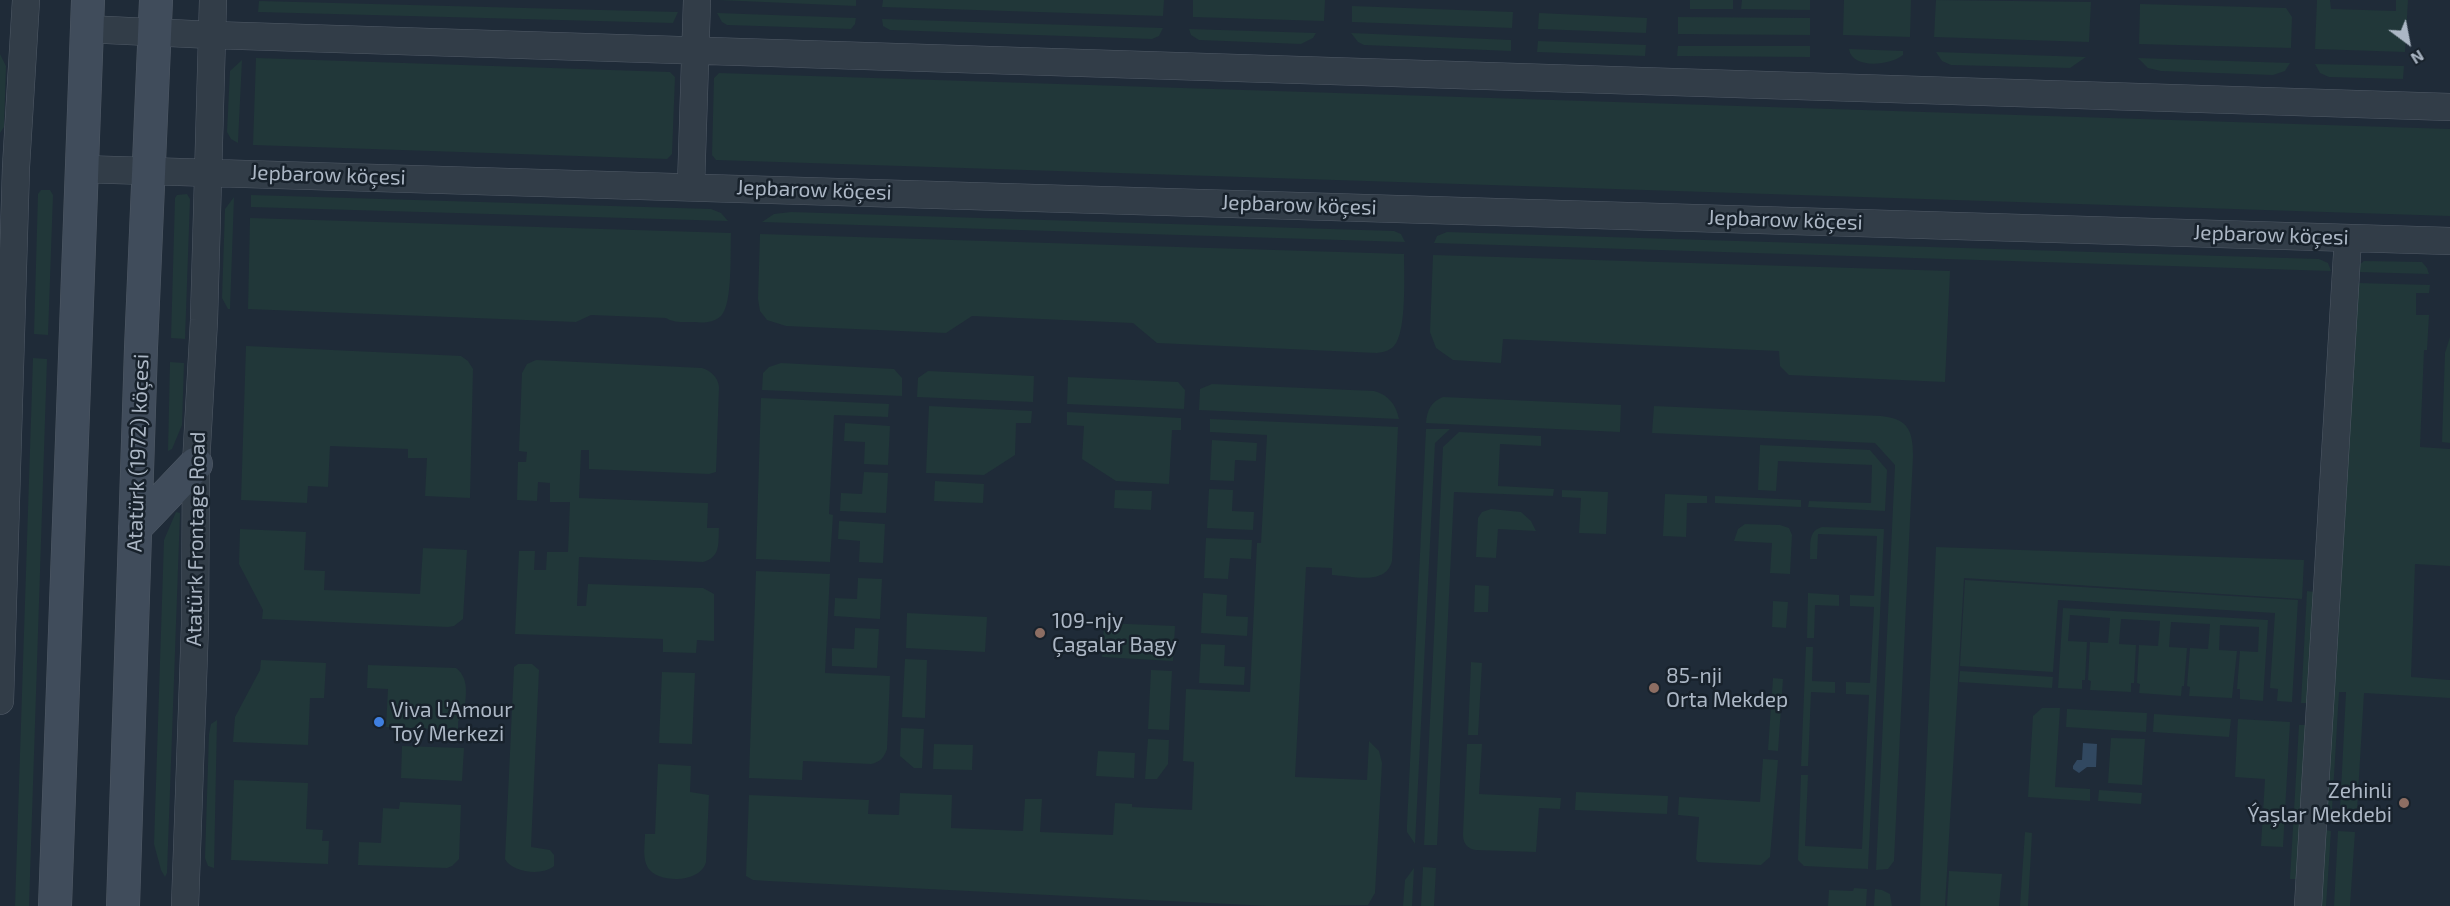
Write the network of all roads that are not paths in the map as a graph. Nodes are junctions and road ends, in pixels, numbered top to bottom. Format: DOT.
graph roads {
  1 [pos="26,0"];
  2 [pos="156,0"];
  3 [pos="213,0"];
  4 [pos="697,0"];
  5 [pos="87,15"];
  6 [pos="156,32"];
  7 [pos="212,35"];
  8 [pos="696,50"];
  9 [pos="2450,107"];
  10 [pos="81,169"];
  11 [pos="149,170"];
  12 [pos="208,171"];
  13 [pos="691,186"];
  14 [pos="2348,238"];
  15 [pos="2450,241"];
  16 [pos="196,464"];
  17 [pos="135,528"];
  18 [pos="0,701"];
  19 [pos="123,893"];
  20 [pos="55,906"];
  21 [pos="149,906"];
  22 [pos="185,906"];
  23 [pos="2308,906"];
  1 -- 18 [label="street"];
  2 -- 6 [label="main road, Atatürk (1972) köçesi"];
  3 -- 7 [label="street, Atatürk Frontage Road"];
  4 -- 8 [label="street"];
  5 -- 6 [label="street"];
  5 -- 10 [label="main road"];
  6 -- 7 [label="street"];
  6 -- 11 [label="main road, Atatürk (1972) köçesi"];
  7 -- 8 [label="street"];
  7 -- 12 [label="street, Atatürk Frontage Road"];
  8 -- 9 [label="street"];
  8 -- 13 [label="street"];
  10 -- 11 [label="street, Jepbarow köçesi"];
  10 -- 20 [label="main road"];
  11 -- 12 [label="street, Jepbarow köçesi"];
  11 -- 17 [label="main road, Atatürk (1972) köçesi"];
  12 -- 13 [label="street, Jepbarow köçesi"];
  12 -- 16 [label="street, Atatürk Frontage Road"];
  13 -- 14 [label="street, Jepbarow köçesi"];
  14 -- 15 [label="street, Jepbarow köçesi"];
  14 -- 23 [label="street"];
  16 -- 17 [label="main road"];
  16 -- 22 [label="street, Atatürk Frontage Road"];
  17 -- 19 [label="main road, Atatürk (1972) köçesi"];
  19 -- 21 [label="main road"];
}
